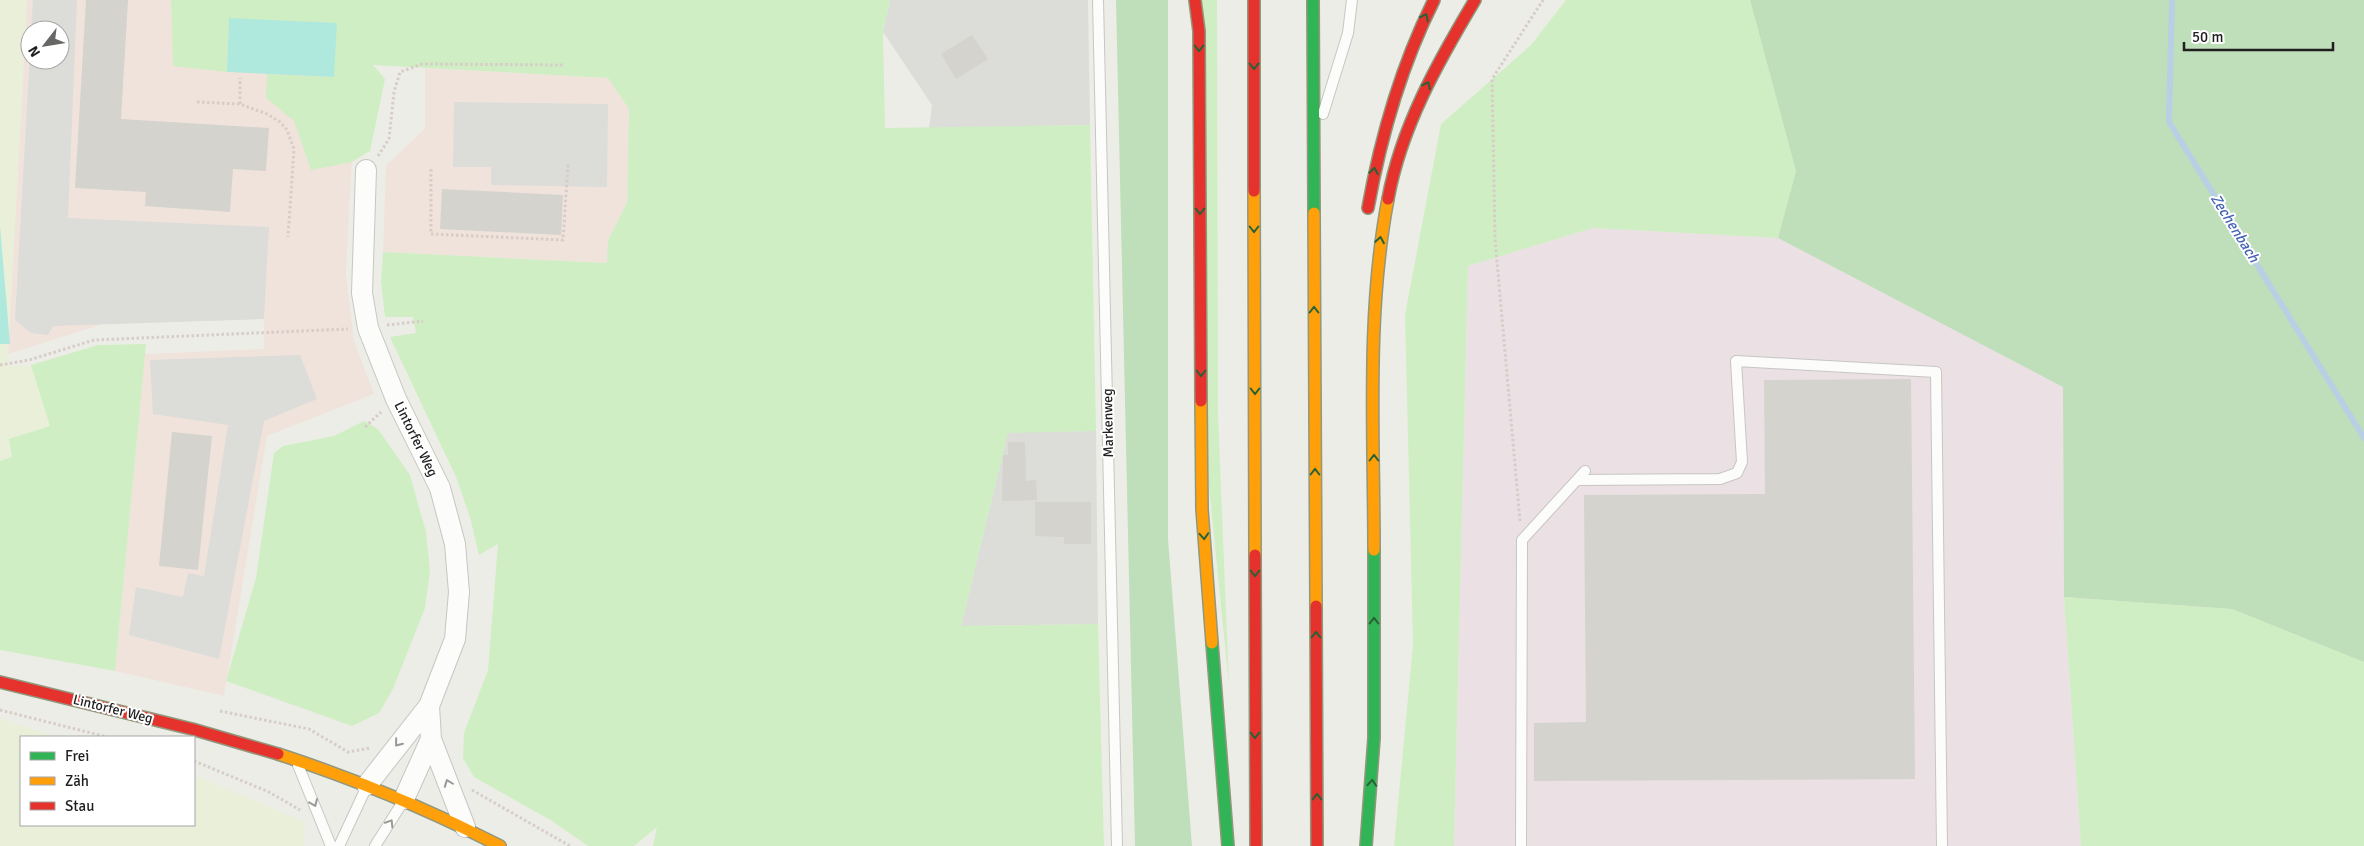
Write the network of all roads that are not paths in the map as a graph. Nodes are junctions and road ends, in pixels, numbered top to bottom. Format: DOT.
graph roads {
  1 [pos="1098,0"];
  2 [pos="1195,0"];
  3 [pos="1254,0"];
  4 [pos="1313,0"];
  5 [pos="1352,0"];
  6 [pos="1434,0"];
  7 [pos="1475,0"];
  8 [pos="1313,148"];
  9 [pos="366,170"];
  10 [pos="1367,218"];
  11 [pos="1367,266"];
  12 [pos="1374,306"];
  13 [pos="1586,471"];
  14 [pos="1578,480"];
  15 [pos="0,682"];
  16 [pos="429,706"];
  17 [pos="432,739"];
  18 [pos="295,760"];
  19 [pos="367,785"];
  20 [pos="404,800"];
  21 [pos="465,827"];
  22 [pos="331,846"];
  23 [pos="339,846"];
  24 [pos="375,846"];
  25 [pos="500,846"];
  26 [pos="1117,846"];
  27 [pos="1228,846"];
  28 [pos="1256,846"];
  29 [pos="1317,846"];
  30 [pos="1366,846"];
  31 [pos="1520,846"];
  32 [pos="1942,846"];
  1 -- 26 [label="lane, Markenweg"];
  2 -- 27 [label="main road, one-way"];
  3 -- 28 [label="main road, one-way"];
  4 -- 8 [label="main road"];
  5 -- 8 [label="lane"];
  10 -- 6 [label="main road, one-way"];
  12 -- 7 [label="main road, one-way"];
  29 -- 8 [label="main road, one-way"];
  9 -- 16 [label="street, Lintorfer Weg"];
  11 -- 12 [label="main road"];
  30 -- 12 [label="main road, one-way"];
  13 -- 14 [label="lane"];
  14 -- 31 [label="lane"];
  14 -- 32 [label="lane"];
  15 -- 18 [label="main road, Lintorfer Weg"];
  16 -- 17 [label="street, Lintorfer Weg"];
  16 -- 19 [label="street, Lintorfer Weg, one-way"];
  17 -- 20 [label="street, Lintorfer Weg"];
  21 -- 17 [label="street, Lintorfer Weg, one-way"];
  18 -- 19 [label="main road, Lintorfer Weg"];
  18 -- 22 [label="lane, one-way"];
  19 -- 20 [label="main road, Lintorfer Weg"];
  19 -- 23 [label="lane"];
  20 -- 21 [label="main road, Lintorfer Weg"];
  24 -- 20 [label="lane, one-way"];
  21 -- 25 [label="main road, Lintorfer Weg"];
}
